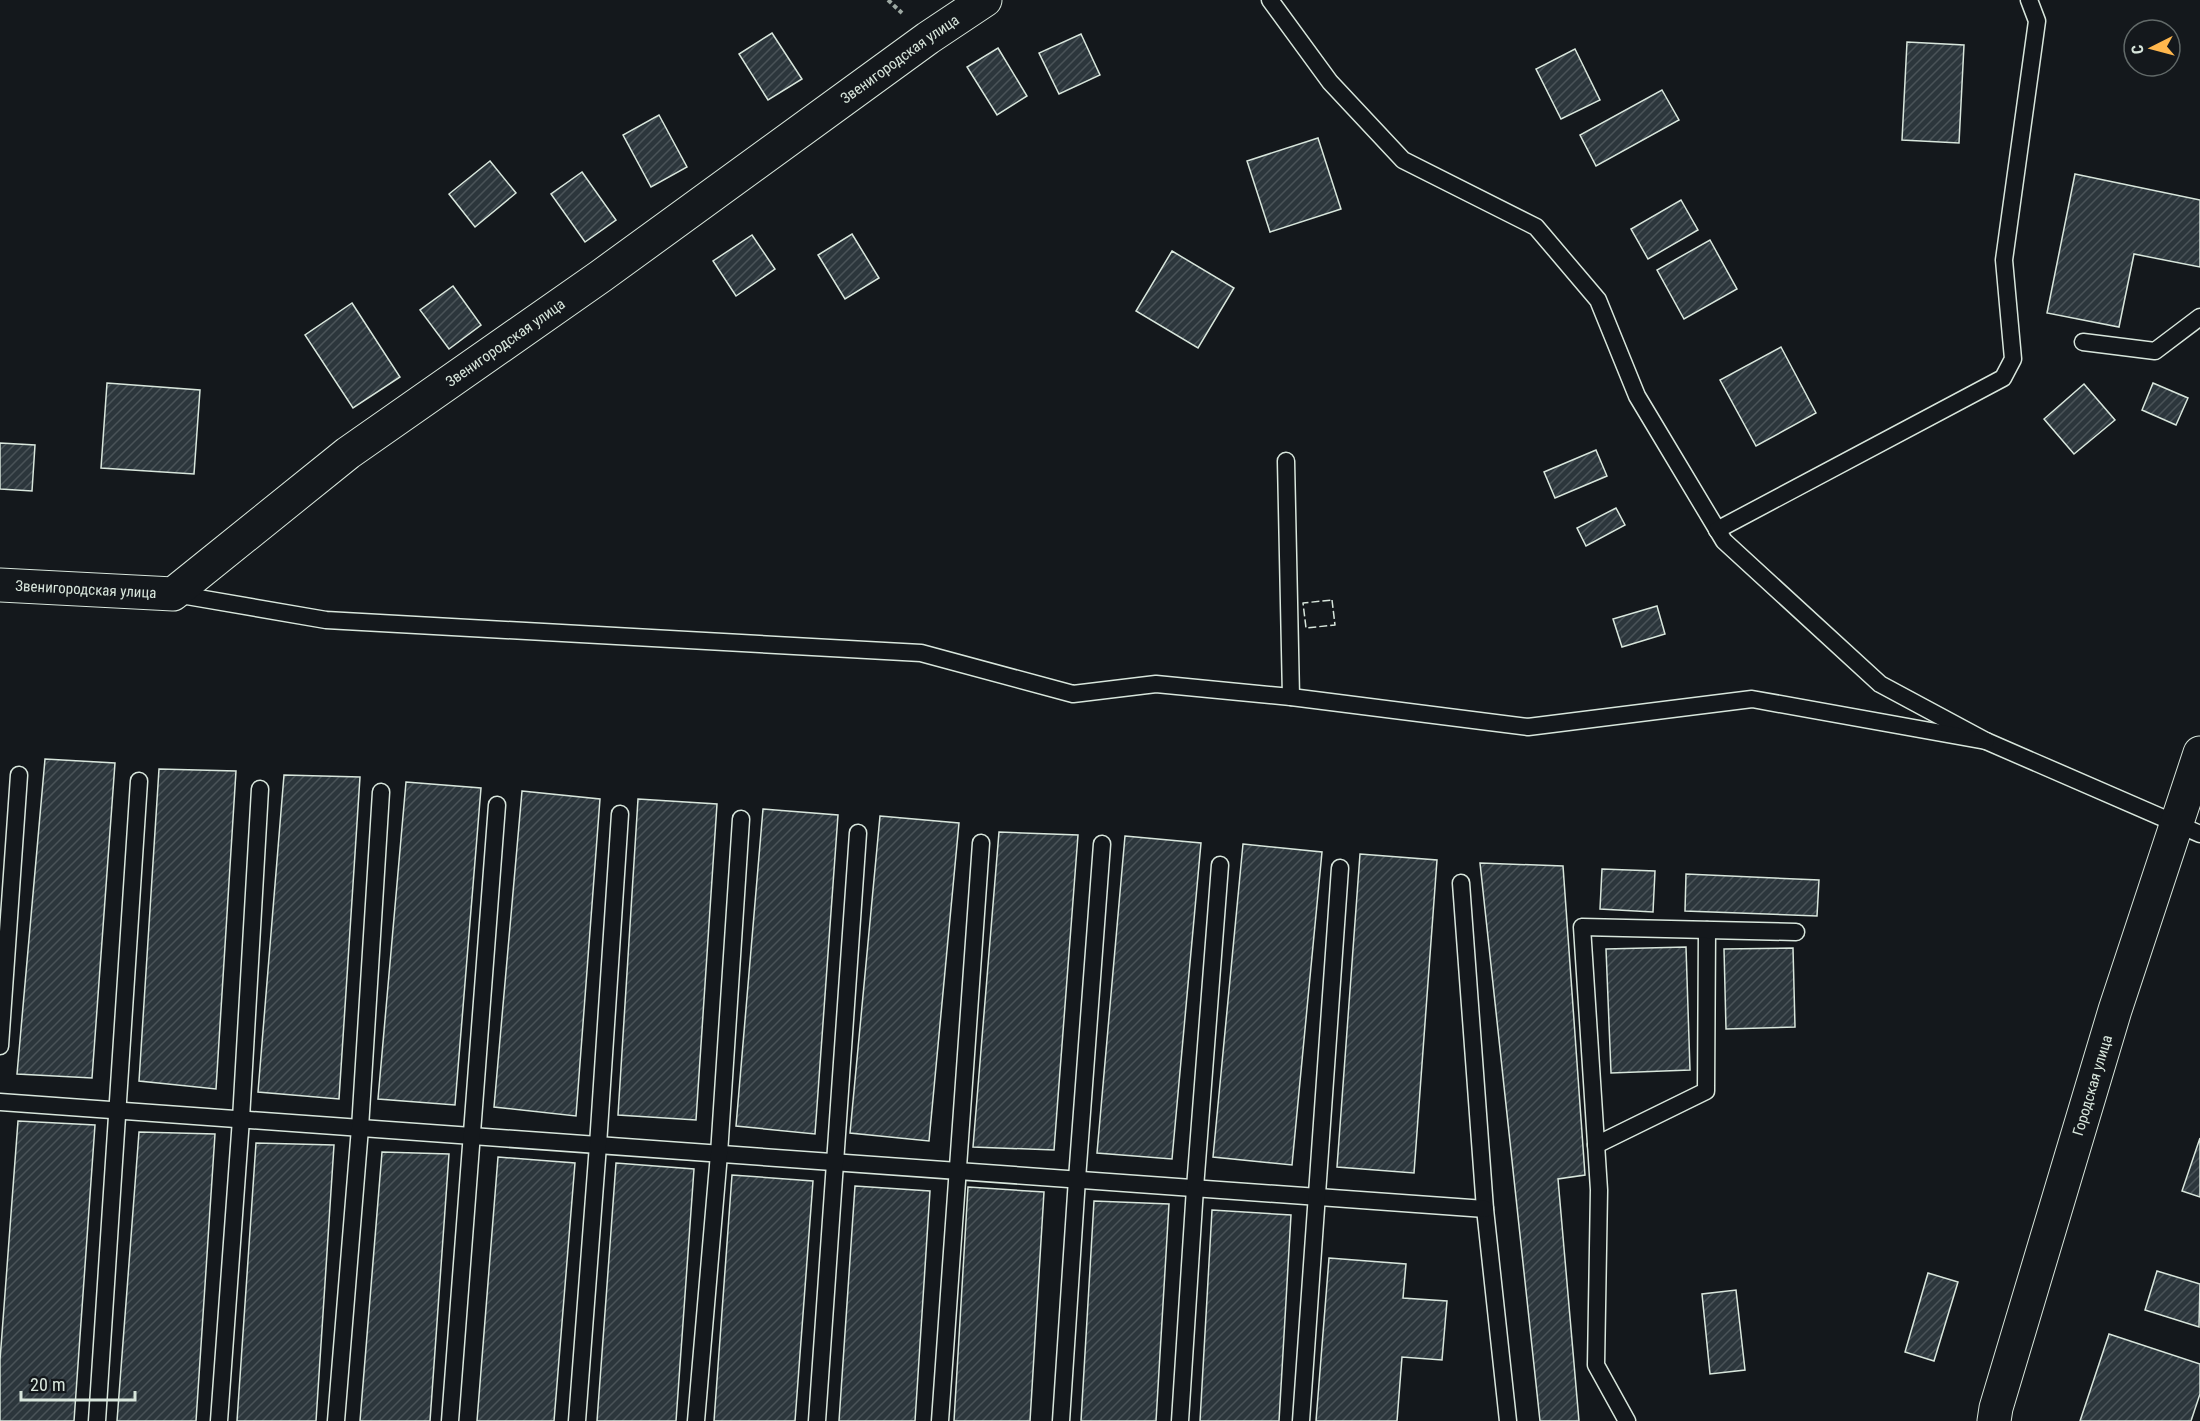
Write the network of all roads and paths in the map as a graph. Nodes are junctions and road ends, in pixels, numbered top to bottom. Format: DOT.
graph roads {
  1 [pos="985,0"];
  2 [pos="1270,0"];
  3 [pos="2029,0"];
  4 [pos="2200,317"];
  5 [pos="2083,342"];
  6 [pos="1286,461"];
  7 [pos="1717,530"];
  8 [pos="0,585"];
  9 [pos="173,594"];
  10 [pos="1291,697"];
  11 [pos="1986,741"];
  12 [pos="2200,753"];
  13 [pos="19,775"];
  14 [pos="139,781"];
  15 [pos="260,789"];
  16 [pos="381,792"];
  17 [pos="497,805"];
  18 [pos="621,814"];
  19 [pos="741,819"];
  20 [pos="2189,829"];
  21 [pos="858,832"];
  22 [pos="981,843"];
  23 [pos="1102,844"];
  24 [pos="1220,865"];
  25 [pos="1340,868"];
  26 [pos="1461,883"];
  27 [pos="1707,930"];
  28 [pos="1796,932"];
  29 [pos="0,1046"];
  30 [pos="0,1102"];
  31 [pos="119,1110"];
  32 [pos="241,1119"];
  33 [pos="360,1128"];
  34 [pos="472,1136"];
  35 [pos="598,1145"];
  36 [pos="1596,1145"];
  37 [pos="719,1154"];
  38 [pos="836,1162"];
  39 [pos="956,1171"];
  40 [pos="1077,1179"];
  41 [pos="1195,1188"];
  42 [pos="1318,1196"];
  43 [pos="1485,1209"];
  44 [pos="97,1421"];
  45 [pos="219,1421"];
  46 [pos="336,1421"];
  47 [pos="450,1421"];
  48 [pos="577,1421"];
  49 [pos="696,1421"];
  50 [pos="817,1421"];
  51 [pos="940,1421"];
  52 [pos="1061,1421"];
  53 [pos="1180,1421"];
  54 [pos="1301,1421"];
  55 [pos="1508,1421"];
  56 [pos="1628,1421"];
  57 [pos="1994,1421"];
  1 -- 9 [label="street, Звенигородская улица"];
  2 -- 7 [label="lane"];
  3 -- 7 [label="lane"];
  4 -- 5 [label="lane"];
  6 -- 10 [label="lane"];
  7 -- 11 [label="lane"];
  8 -- 9 [label="street, Звенигородская улица"];
  9 -- 10 [label="lane"];
  10 -- 11 [label="lane"];
  11 -- 20 [label="lane"];
  12 -- 20 [label="street, Городская улица"];
  13 -- 29 [label="lane"];
  14 -- 31 [label="lane"];
  15 -- 32 [label="lane"];
  16 -- 33 [label="lane"];
  17 -- 34 [label="lane"];
  18 -- 35 [label="lane"];
  19 -- 37 [label="lane"];
  20 -- 57 [label="street, Городская улица"];
  21 -- 38 [label="lane"];
  22 -- 39 [label="lane"];
  23 -- 40 [label="lane"];
  24 -- 41 [label="lane"];
  25 -- 42 [label="lane"];
  26 -- 43 [label="lane"];
  27 -- 28 [label="lane"];
  27 -- 36 [label="lane"];
  27 -- 36 [label="lane"];
  30 -- 31 [label="lane"];
  31 -- 32 [label="lane"];
  31 -- 44 [label="lane"];
  32 -- 33 [label="lane"];
  32 -- 45 [label="lane"];
  33 -- 34 [label="lane"];
  33 -- 46 [label="lane"];
  34 -- 35 [label="lane"];
  34 -- 47 [label="lane"];
  35 -- 37 [label="lane"];
  35 -- 48 [label="lane"];
  36 -- 56 [label="lane"];
  37 -- 38 [label="lane"];
  37 -- 49 [label="lane"];
  38 -- 39 [label="lane"];
  38 -- 50 [label="lane"];
  39 -- 40 [label="lane"];
  39 -- 51 [label="lane"];
  40 -- 41 [label="lane"];
  40 -- 52 [label="lane"];
  41 -- 42 [label="lane"];
  41 -- 53 [label="lane"];
  42 -- 43 [label="lane"];
  42 -- 54 [label="lane"];
  43 -- 55 [label="lane"];
}
